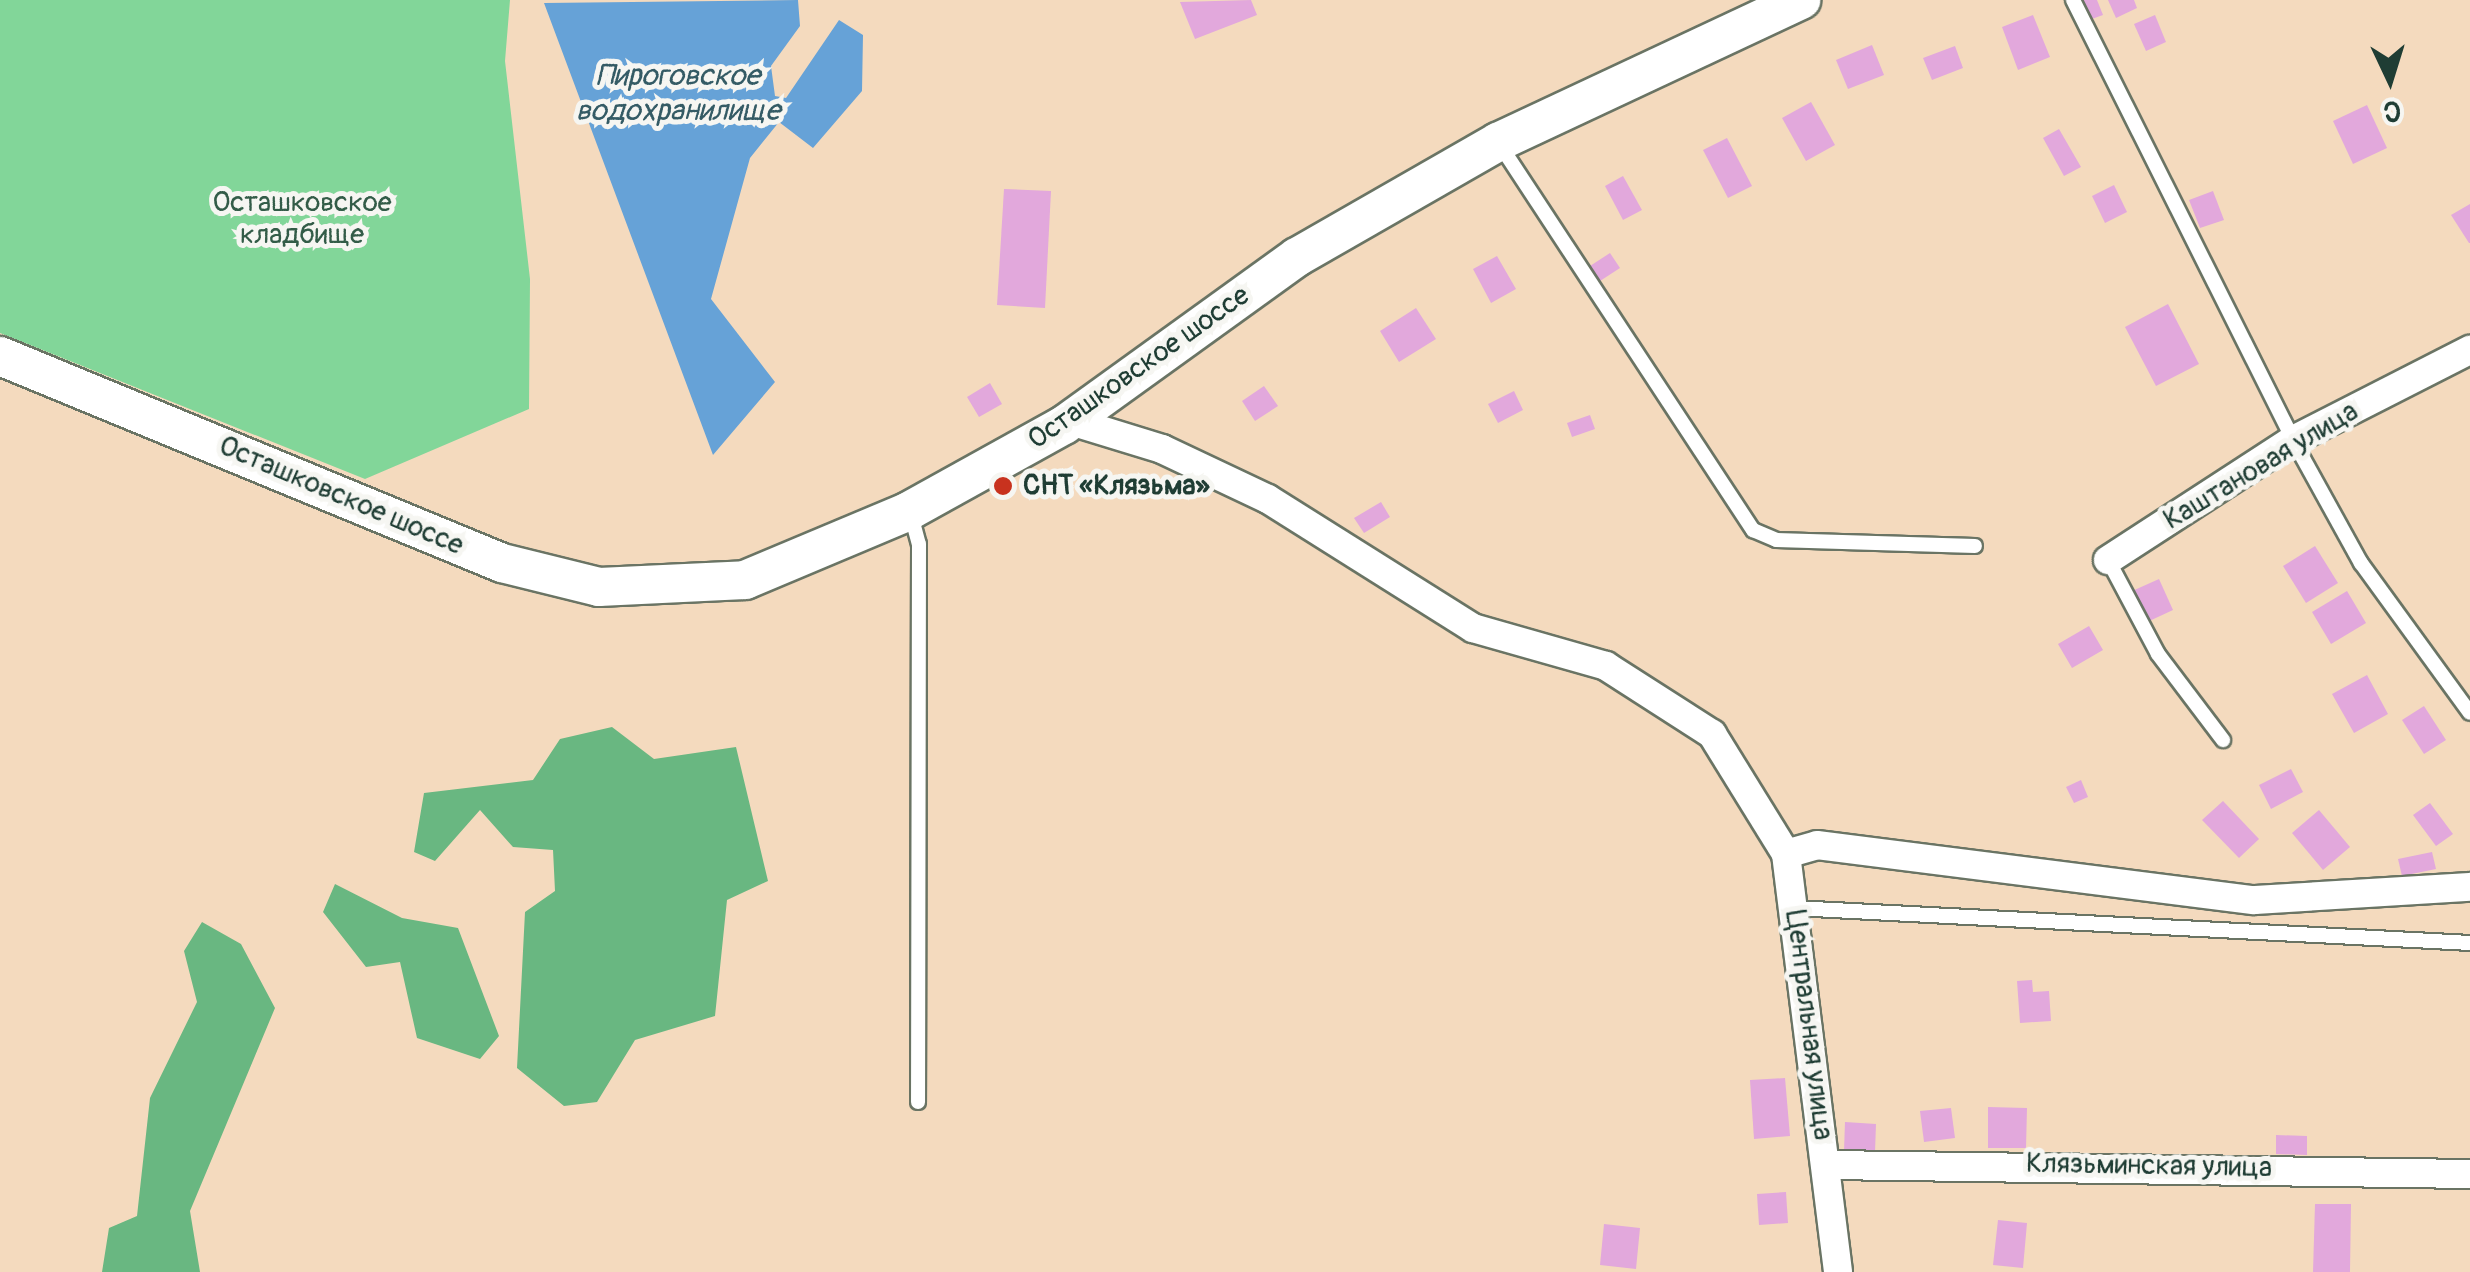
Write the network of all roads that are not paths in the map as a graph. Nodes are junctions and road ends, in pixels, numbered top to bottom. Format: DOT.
graph roads {
  1 [pos="1801,0"];
  2 [pos="2073,0"];
  3 [pos="1498,142"];
  4 [pos="2470,350"];
  5 [pos="0,356"];
  6 [pos="1070,421"];
  7 [pos="2292,440"];
  8 [pos="910,511"];
  9 [pos="1975,546"];
  10 [pos="2108,560"];
  11 [pos="2470,713"];
  12 [pos="2223,740"];
  13 [pos="1786,854"];
  14 [pos="2470,887"];
  15 [pos="1794,908"];
  16 [pos="2470,943"];
  17 [pos="918,1102"];
  18 [pos="1827,1165"];
  19 [pos="2470,1174"];
  20 [pos="1838,1272"];
  1 -- 3 [label="street, Осташковское шоссе"];
  2 -- 7 [label="lane"];
  3 -- 6 [label="street, Осташковское шоссе"];
  3 -- 9 [label="lane"];
  4 -- 7 [label="street, Каштановая улица"];
  5 -- 8 [label="street, Осташковское шоссе"];
  6 -- 8 [label="street, Осташковское шоссе"];
  6 -- 13 [label="street, Центральная улица"];
  7 -- 10 [label="street, Каштановая улица"];
  7 -- 11 [label="lane"];
  8 -- 17 [label="lane"];
  10 -- 12 [label="lane"];
  13 -- 14 [label="street"];
  13 -- 15 [label="street, Центральная улица"];
  15 -- 16 [label="lane"];
  15 -- 18 [label="street, Центральная улица"];
  18 -- 19 [label="street, Клязьминская улица"];
  18 -- 20 [label="street, Центральная улица"];
}
